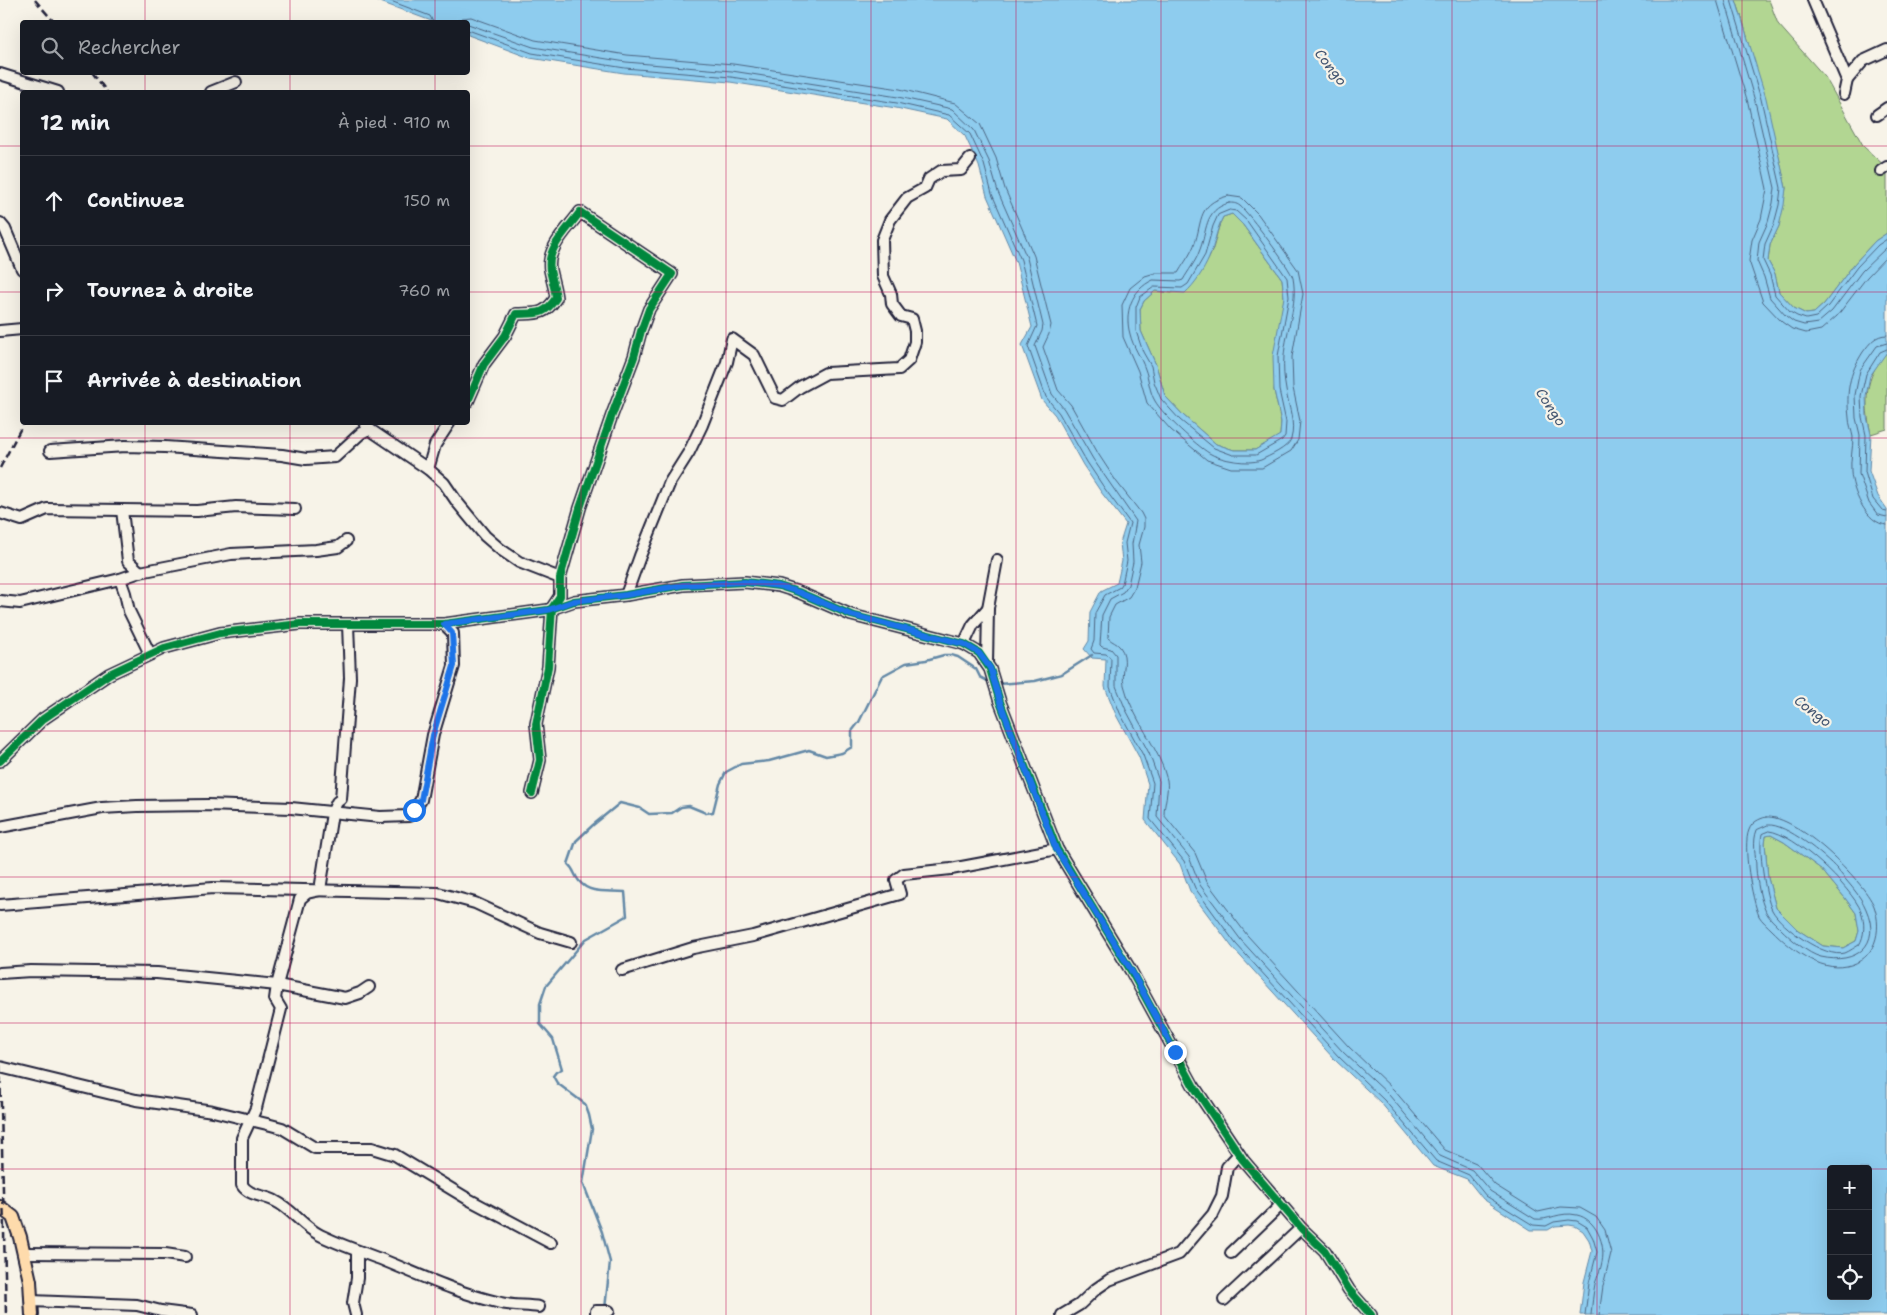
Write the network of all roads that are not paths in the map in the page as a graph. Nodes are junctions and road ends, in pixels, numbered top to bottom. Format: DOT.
graph roads {
  1 [pos="1813,0"];
  2 [pos="1887,50"];
  3 [pos="0,74"];
  4 [pos="1847,80"];
  5 [pos="236,82"];
  6 [pos="52,90"];
  7 [pos="216,90"];
  8 [pos="1844,94"];
  9 [pos="1887,108"];
  10 [pos="1877,115"];
  11 [pos="970,159"];
  12 [pos="0,223"];
  13 [pos="20,263"];
  14 [pos="20,329"];
  15 [pos="0,331"];
  16 [pos="470,396"];
  17 [pos="448,425"];
  18 [pos="366,426"];
  19 [pos="50,451"];
  20 [pos="428,469"];
  21 [pos="295,509"];
  22 [pos="122,510"];
  23 [pos="0,513"];
  24 [pos="346,541"];
  25 [pos="997,560"];
  26 [pos="140,572"];
  27 [pos="560,578"];
  28 [pos="120,579"];
  29 [pos="626,595"];
  30 [pos="0,601"];
  31 [pos="552,608"];
  32 [pos="988,608"];
  33 [pos="348,624"];
  34 [pos="444,624"];
  35 [pos="964,644"];
  36 [pos="150,654"];
  37 [pos="987,664"];
  38 [pos="0,761"];
  39 [pos="532,792"];
  40 [pos="332,812"];
  41 [pos="0,827"];
  42 [pos="1056,849"];
  43 [pos="320,890"];
  44 [pos="0,905"];
  45 [pos="571,942"];
  46 [pos="622,970"];
  47 [pos="0,973"];
  48 [pos="277,985"];
  49 [pos="369,987"];
  50 [pos="0,1067"];
  51 [pos="250,1120"];
  52 [pos="1238,1154"];
  53 [pos="1281,1205"];
  54 [pos="0,1207"];
  55 [pos="1301,1228"];
  56 [pos="551,1243"];
  57 [pos="357,1251"];
  58 [pos="25,1253"];
  59 [pos="1231,1253"];
  60 [pos="185,1257"];
  61 [pos="1224,1300"];
  62 [pos="31,1301"];
  63 [pos="538,1306"];
  64 [pos="609,1312"];
  65 [pos="596,1313"];
  66 [pos="1366,1313"];
  67 [pos="32,1315"];
  68 [pos="192,1315"];
  69 [pos="356,1315"];
  70 [pos="1062,1315"];
  1 -- 4 [label="street"];
  2 -- 4 [label="street"];
  3 -- 6 [label="street"];
  4 -- 8 [label="street"];
  5 -- 7 [label="street"];
  9 -- 10 [label="street"];
  11 -- 29 [label="street"];
  12 -- 13 [label="street"];
  14 -- 15 [label="street"];
  16 -- 27 [label="street"];
  17 -- 20 [label="street"];
  18 -- 19 [label="street"];
  18 -- 20 [label="street"];
  20 -- 27 [label="street"];
  21 -- 22 [label="street"];
  22 -- 23 [label="street"];
  22 -- 26 [label="street"];
  24 -- 26 [label="street"];
  25 -- 32 [label="street"];
  26 -- 28 [label="street"];
  27 -- 31 [label="street"];
  28 -- 30 [label="street"];
  28 -- 36 [label="street"];
  29 -- 31 [label="street"];
  29 -- 35 [label="street"];
  31 -- 34 [label="street"];
  31 -- 39 [label="street"];
  32 -- 35 [label="street"];
  32 -- 37 [label="street"];
  33 -- 34 [label="street"];
  33 -- 36 [label="street"];
  33 -- 40 [label="street"];
  34 -- 40 [label="street"];
  35 -- 37 [label="street"];
  36 -- 38 [label="street"];
  37 -- 42 [label="street"];
  40 -- 41 [label="street"];
  40 -- 43 [label="street"];
  42 -- 46 [label="street"];
  42 -- 52 [label="street"];
  43 -- 44 [label="street"];
  43 -- 45 [label="street"];
  43 -- 48 [label="street"];
  47 -- 48 [label="street"];
  48 -- 49 [label="street"];
  48 -- 51 [label="street"];
  50 -- 51 [label="street"];
  51 -- 56 [label="street"];
  51 -- 57 [label="street"];
  52 -- 53 [label="street"];
  52 -- 70 [label="street"];
  53 -- 55 [label="street"];
  53 -- 59 [label="street"];
  54 -- 58 [label="main road"];
  55 -- 61 [label="street"];
  55 -- 66 [label="street"];
  57 -- 63 [label="street"];
  57 -- 69 [label="street"];
  58 -- 60 [label="street"];
  58 -- 62 [label="main road"];
  62 -- 67 [label="main road"];
  62 -- 68 [label="street"];
  64 -- 65 [label="street"];
}
